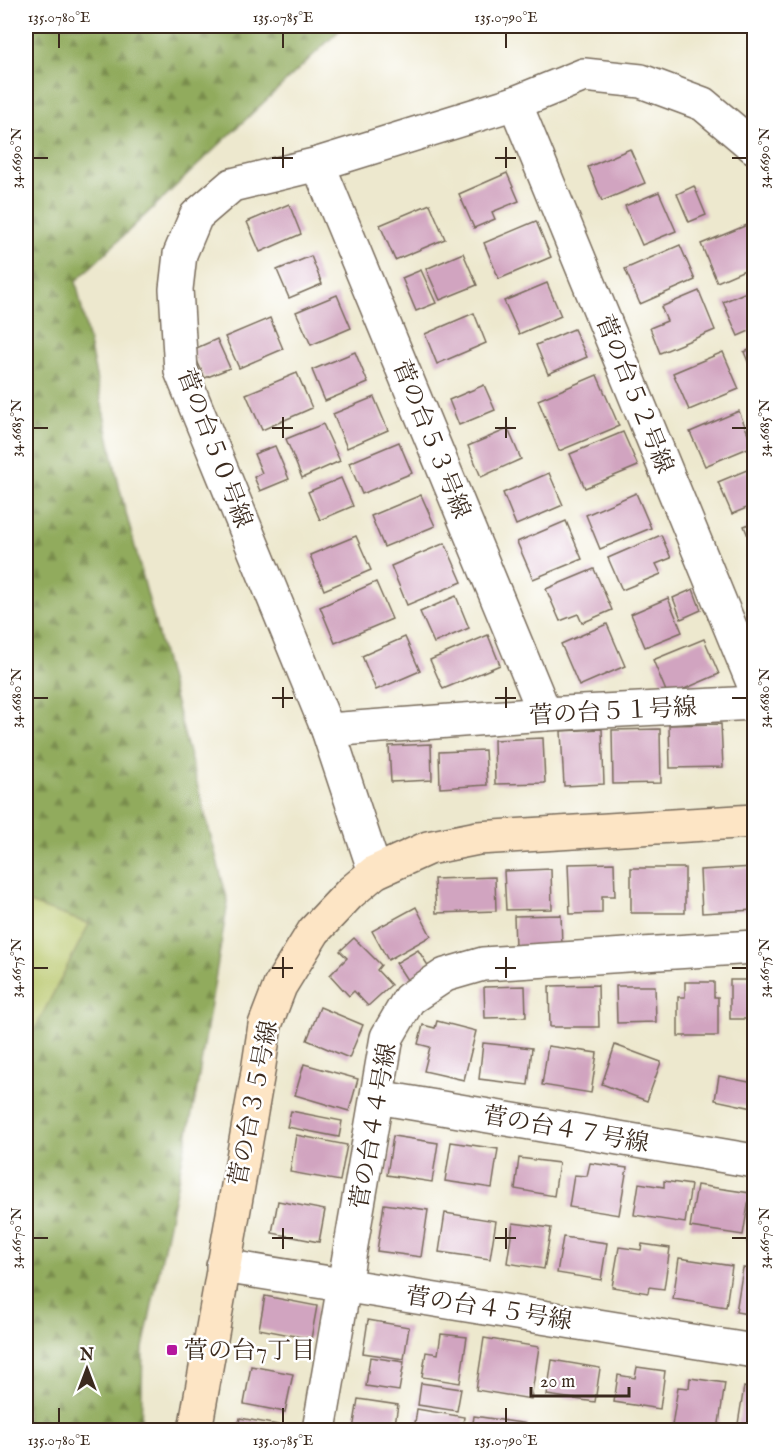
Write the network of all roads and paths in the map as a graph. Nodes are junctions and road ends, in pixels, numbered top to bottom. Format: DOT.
graph roads {
  1 [pos="514,103"];
  2 [pos="754,147"];
  3 [pos="318,164"];
  4 [pos="754,685"];
  5 [pos="754,703"];
  6 [pos="545,714"];
  7 [pos="328,730"];
  8 [pos="754,821"];
  9 [pos="375,872"];
  10 [pos="754,947"];
  11 [pos="377,1096"];
  12 [pos="754,1161"];
  13 [pos="223,1266"];
  14 [pos="345,1285"];
  15 [pos="754,1351"];
  16 [pos="195,1431"];
  17 [pos="319,1431"];
  1 -- 2 [label="street, 菅の台５０号線"];
  1 -- 3 [label="street, 菅の台５０号線"];
  1 -- 4 [label="street, 菅の台５２号線"];
  3 -- 6 [label="street, 菅の台５３号線"];
  3 -- 7 [label="street, 菅の台５０号線"];
  5 -- 6 [label="street, 菅の台５１号線"];
  6 -- 7 [label="street, 菅の台５１号線"];
  7 -- 9 [label="street, 菅の台５０号線"];
  8 -- 9 [label="street, 菅の台３５号線"];
  9 -- 13 [label="street, 菅の台３５号線"];
  10 -- 11 [label="street, 菅の台４４号線"];
  11 -- 12 [label="street, 菅の台４７号線"];
  11 -- 14 [label="street, 菅の台４４号線"];
  13 -- 14 [label="street, 菅の台４５号線"];
  13 -- 16 [label="street, 菅の台３５号線"];
  14 -- 15 [label="street, 菅の台４５号線"];
  14 -- 17 [label="street, 菅の台４４号線"];
}
